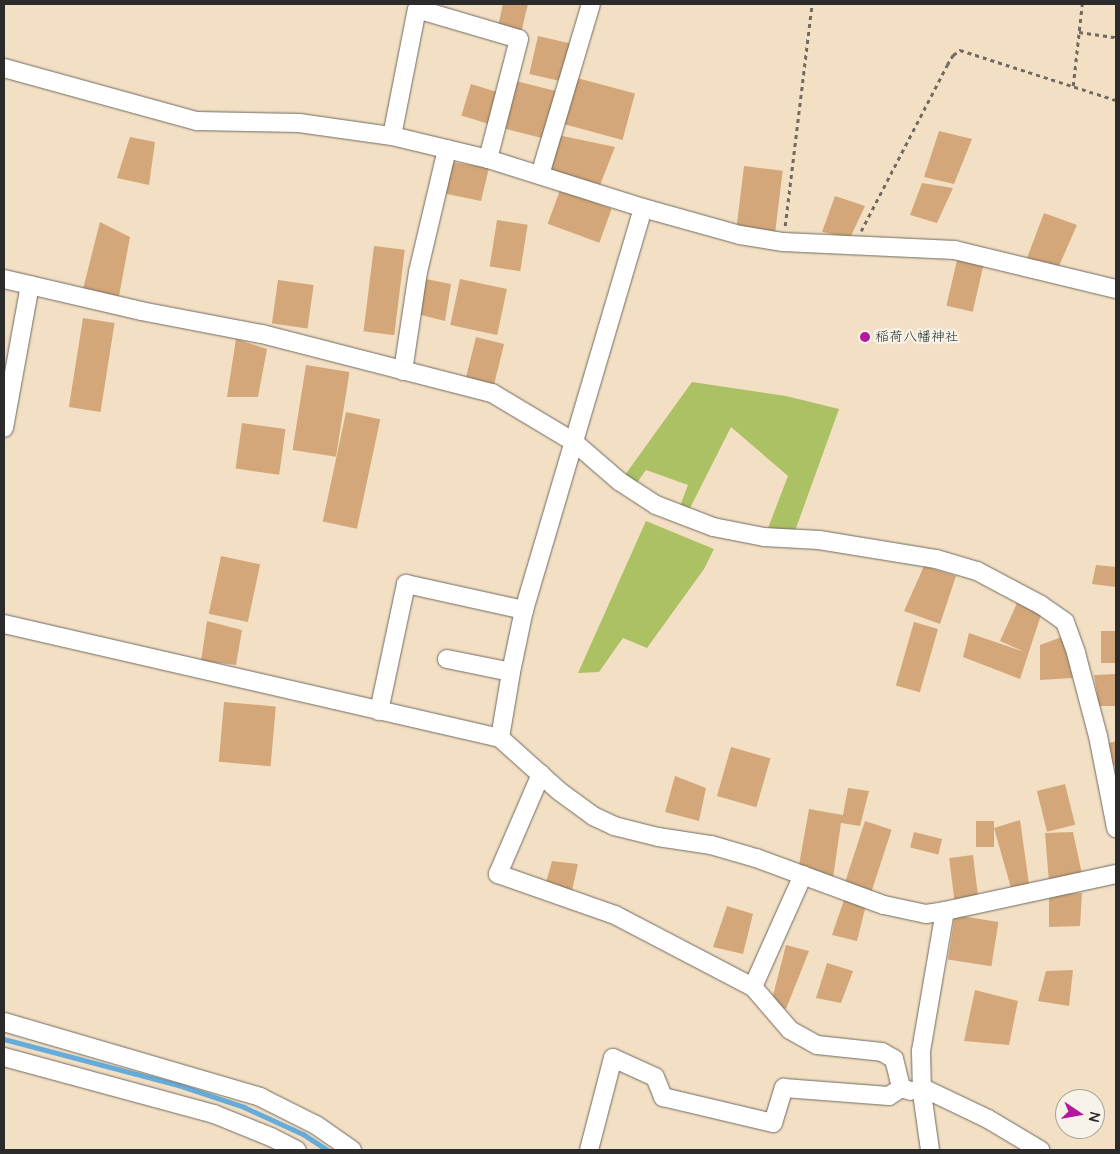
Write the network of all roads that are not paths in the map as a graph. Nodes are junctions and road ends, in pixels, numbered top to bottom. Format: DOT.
graph roads {
  1 [pos="591,4"];
  2 [pos="4,68"];
  3 [pos="392,136"];
  4 [pos="447,150"];
  5 [pos="488,159"];
  6 [pos="540,175"];
  7 [pos="642,208"];
  8 [pos="4,279"];
  9 [pos="30,285"];
  10 [pos="1116,289"];
  11 [pos="403,371"];
  12 [pos="4,428"];
  13 [pos="574,442"];
  14 [pos="524,610"];
  15 [pos="4,624"];
  16 [pos="447,658"];
  17 [pos="511,672"];
  18 [pos="379,711"];
  19 [pos="500,738"];
  20 [pos="541,774"];
  21 [pos="1116,828"];
  22 [pos="1116,874"];
  23 [pos="802,875"];
  24 [pos="945,911"];
  25 [pos="753,987"];
  26 [pos="4,1022"];
  27 [pos="4,1057"];
  28 [pos="901,1088"];
  29 [pos="922,1090"];
  30 [pos="1017,1145"];
  31 [pos="297,1150"];
  32 [pos="352,1150"];
  33 [pos="589,1150"];
  34 [pos="930,1150"];
  35 [pos="1040,1150"];
  1 -- 6 [label="street"];
  2 -- 3 [label="street"];
  3 -- 4 [label="street"];
  3 -- 5 [label="street"];
  4 -- 5 [label="street"];
  4 -- 11 [label="street"];
  5 -- 6 [label="street"];
  6 -- 7 [label="street"];
  7 -- 10 [label="street"];
  7 -- 13 [label="street"];
  8 -- 9 [label="street"];
  9 -- 11 [label="street"];
  9 -- 12 [label="street"];
  11 -- 13 [label="street"];
  13 -- 14 [label="street"];
  13 -- 21 [label="street"];
  14 -- 17 [label="street"];
  14 -- 18 [label="street"];
  15 -- 18 [label="street"];
  16 -- 17 [label="street"];
  17 -- 19 [label="street"];
  18 -- 19 [label="street"];
  19 -- 20 [label="street"];
  20 -- 23 [label="street"];
  20 -- 25 [label="street"];
  22 -- 24 [label="street"];
  23 -- 24 [label="street"];
  23 -- 25 [label="street"];
  24 -- 29 [label="street"];
  25 -- 28 [label="street"];
  26 -- 32 [label="street"];
  27 -- 31 [label="street"];
  28 -- 29 [label="street"];
  28 -- 33 [label="street"];
  29 -- 30 [label="street"];
  29 -- 34 [label="street"];
  30 -- 35 [label="street"];
}
